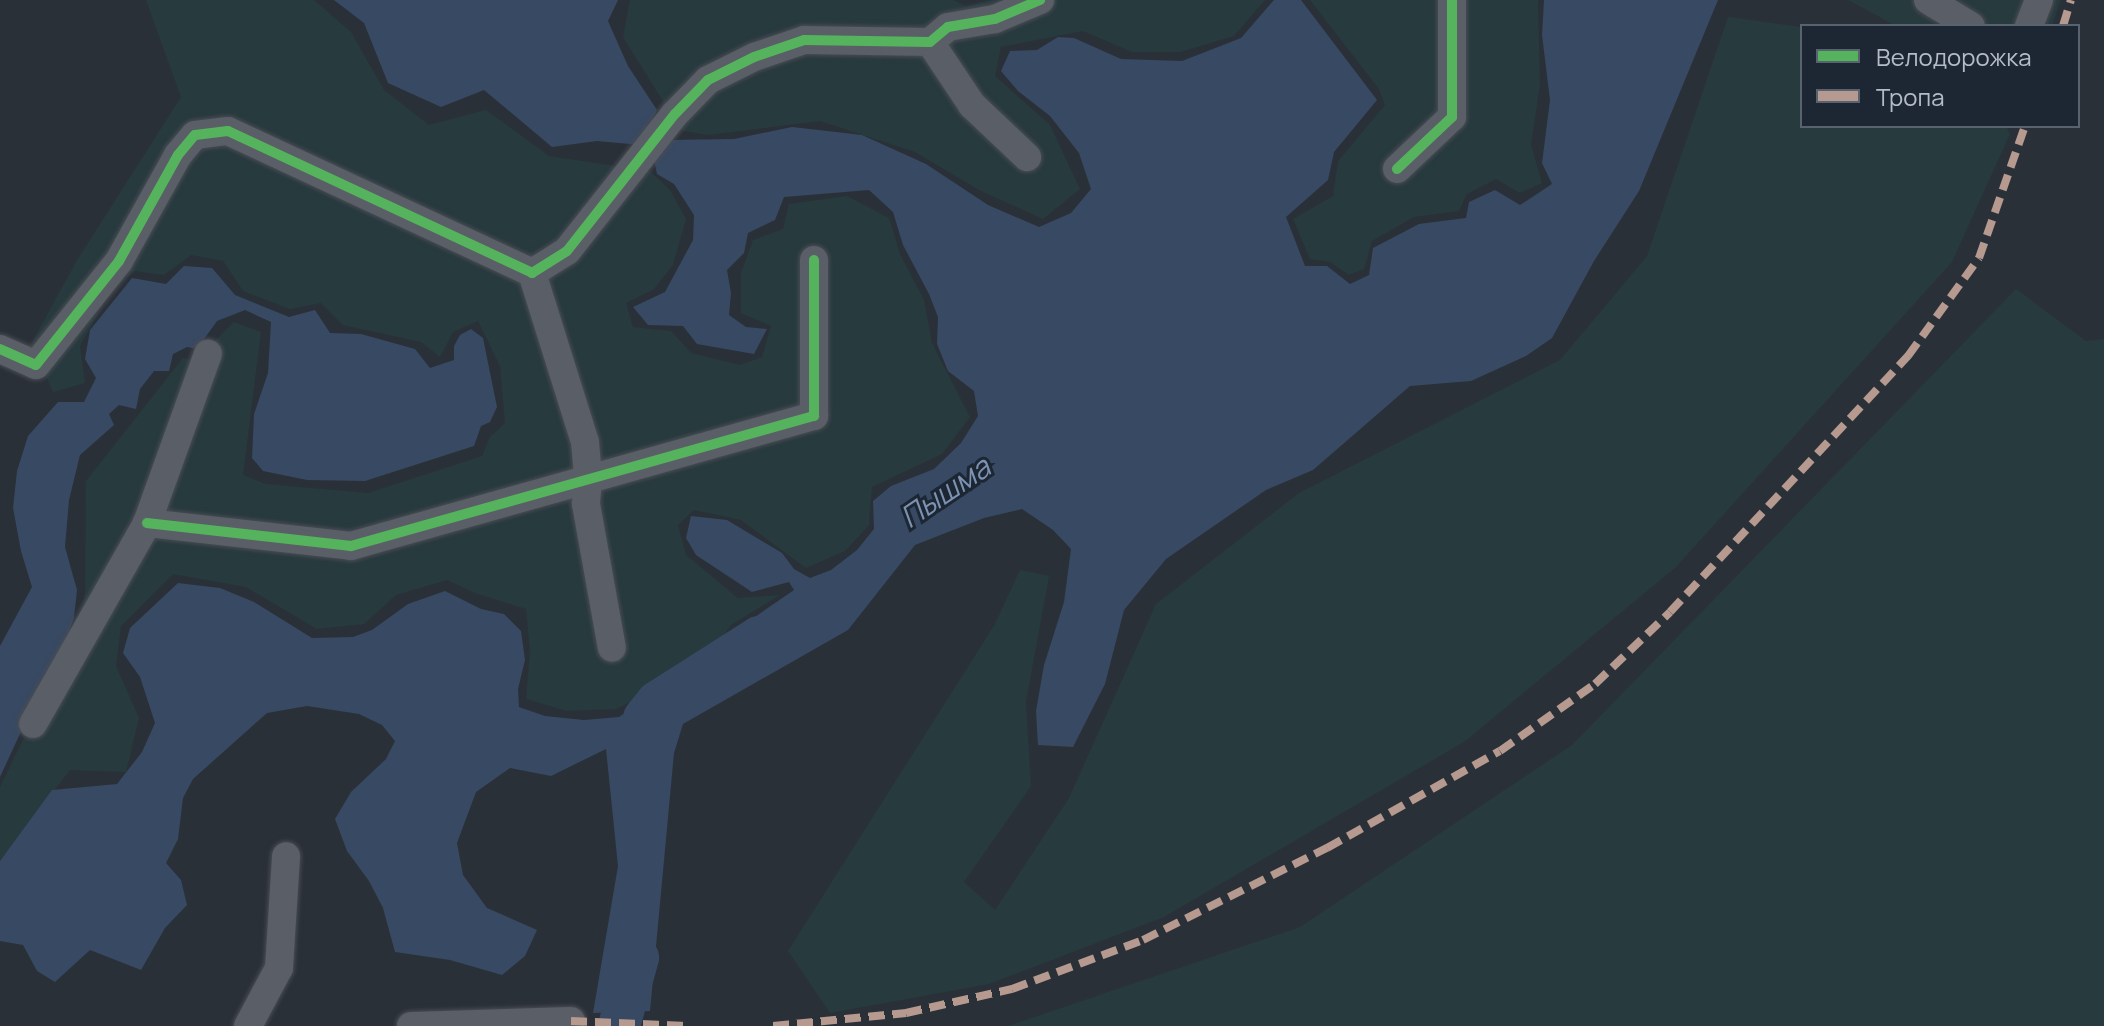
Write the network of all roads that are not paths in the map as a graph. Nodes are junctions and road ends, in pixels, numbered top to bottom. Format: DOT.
graph roads {
  1 [pos="1040,0"];
  2 [pos="1928,0"];
  3 [pos="2039,0"];
  4 [pos="1456,1"];
  5 [pos="1968,24"];
  6 [pos="2030,24"];
  7 [pos="939,35"];
  8 [pos="1027,157"];
  9 [pos="1397,169"];
  10 [pos="814,260"];
  11 [pos="532,273"];
  12 [pos="0,349"];
  13 [pos="208,354"];
  14 [pos="588,480"];
  15 [pos="147,523"];
  16 [pos="612,648"];
  17 [pos="33,724"];
  18 [pos="286,856"];
  19 [pos="571,1021"];
  20 [pos="248,1026"];
  21 [pos="411,1026"];
  1 -- 7 [label="street"];
  2 -- 5 [label="street"];
  3 -- 6 [label="street"];
  4 -- 9 [label="street"];
  7 -- 8 [label="street"];
  7 -- 11 [label="street"];
  10 -- 14 [label="street"];
  11 -- 12 [label="street"];
  11 -- 14 [label="street"];
  13 -- 15 [label="street"];
  14 -- 15 [label="street"];
  14 -- 16 [label="street"];
  15 -- 17 [label="street"];
  18 -- 20 [label="street"];
  19 -- 21 [label="street"];
}
